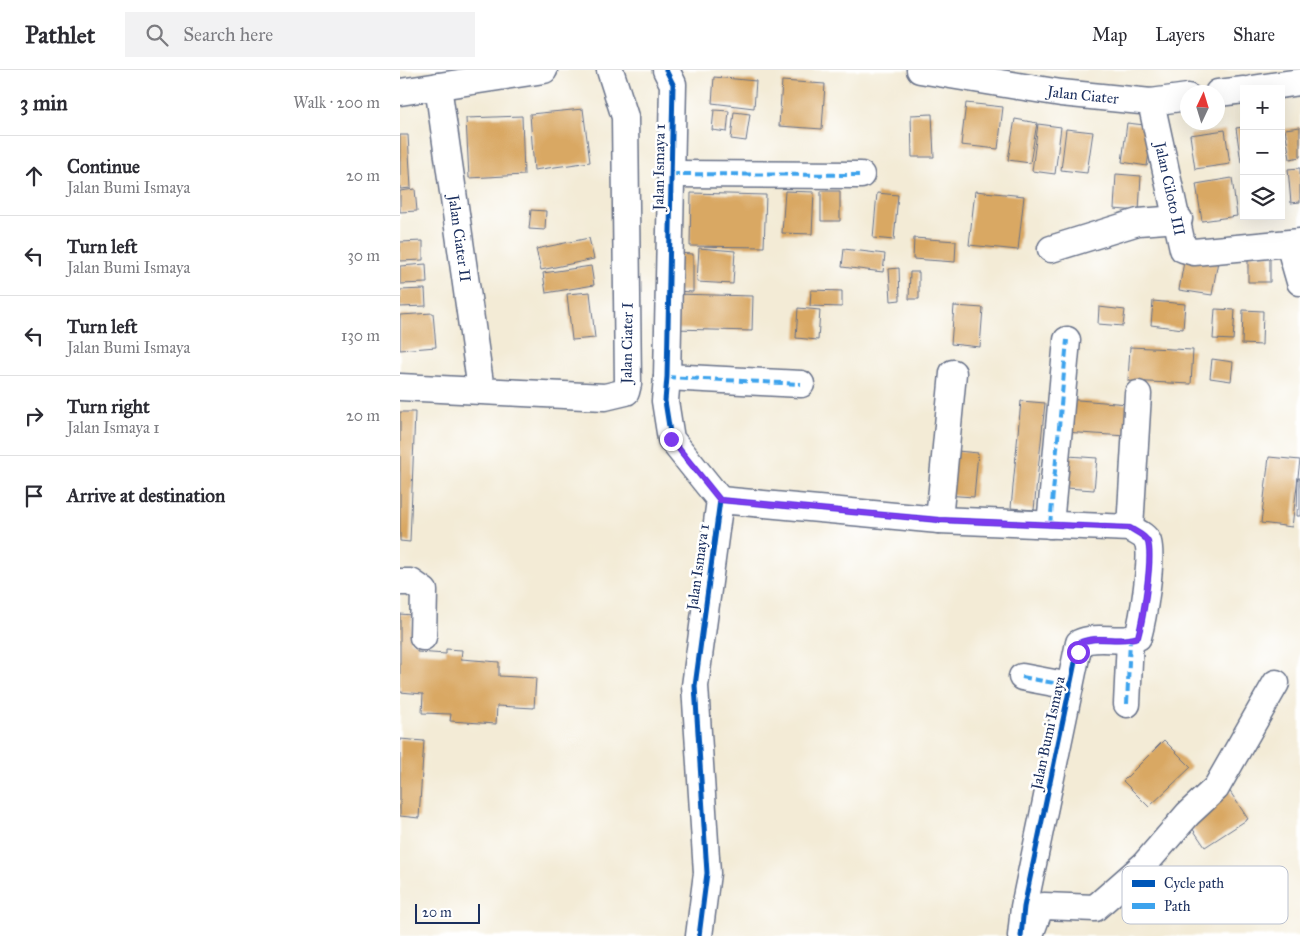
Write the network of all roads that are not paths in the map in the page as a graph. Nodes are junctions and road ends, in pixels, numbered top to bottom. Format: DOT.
graph roads {
  1 [pos="544,70"];
  2 [pos="610,70"];
  3 [pos="666,70"];
  4 [pos="920,70"];
  5 [pos="1061,81"];
  6 [pos="1300,82"];
  7 [pos="1279,85"];
  8 [pos="438,86"];
  9 [pos="1240,90"];
  10 [pos="400,92"];
  11 [pos="1225,92"];
  12 [pos="1180,99"];
  13 [pos="1151,102"];
  14 [pos="671,174"];
  15 [pos="861,175"];
  16 [pos="1179,219"];
  17 [pos="1295,243"];
  18 [pos="1051,249"];
  19 [pos="1300,282"];
  20 [pos="1067,340"];
  21 [pos="952,373"];
  22 [pos="667,377"];
  23 [pos="801,384"];
  24 [pos="400,387"];
  25 [pos="480,390"];
  26 [pos="1138,394"];
  27 [pos="720,500"];
  28 [pos="939,520"];
  29 [pos="1050,525"];
  30 [pos="1130,528"];
  31 [pos="400,582"];
  32 [pos="423,637"];
  33 [pos="1130,640"];
  34 [pos="1022,677"];
  35 [pos="1276,684"];
  36 [pos="1070,686"];
  37 [pos="1127,704"];
  38 [pos="1143,866"];
  39 [pos="1122,885"];
  40 [pos="699,936"];
  41 [pos="1021,936"];
  1 -- 8 [label="street"];
  2 -- 25 [label="street, Jalan Ciater I"];
  3 -- 14 [label="street, Jalan Ismaya 1"];
  4 -- 5 [label="street, Jalan Ciater"];
  5 -- 13 [label="street, Jalan Ciater"];
  6 -- 7 [label="street"];
  8 -- 10 [label="street"];
  8 -- 25 [label="street, Jalan Ciater II"];
  9 -- 11 [label="street"];
  12 -- 13 [label="street, Jalan Ciater"];
  13 -- 16 [label="street, Jalan Ciloto III"];
  14 -- 15 [label="street"];
  14 -- 22 [label="street, Jalan Ismaya 1"];
  16 -- 17 [label="street, Jalan Ciloto III"];
  16 -- 18 [label="street"];
  17 -- 19 [label="street"];
  20 -- 29 [label="street"];
  21 -- 28 [label="street"];
  22 -- 23 [label="street"];
  22 -- 27 [label="street, Jalan Ismaya 1"];
  24 -- 25 [label="street, Jalan Ciater I"];
  26 -- 30 [label="street"];
  27 -- 28 [label="street"];
  27 -- 40 [label="street, Jalan Ismaya 1"];
  28 -- 29 [label="street"];
  29 -- 30 [label="street"];
  30 -- 33 [label="street"];
  31 -- 32 [label="street"];
  33 -- 36 [label="street, Jalan Bumi Ismaya"];
  33 -- 37 [label="street"];
  34 -- 36 [label="street"];
  35 -- 38 [label="street"];
  36 -- 41 [label="street, Jalan Bumi Ismaya"];
  39 -- 41 [label="street"];
}
